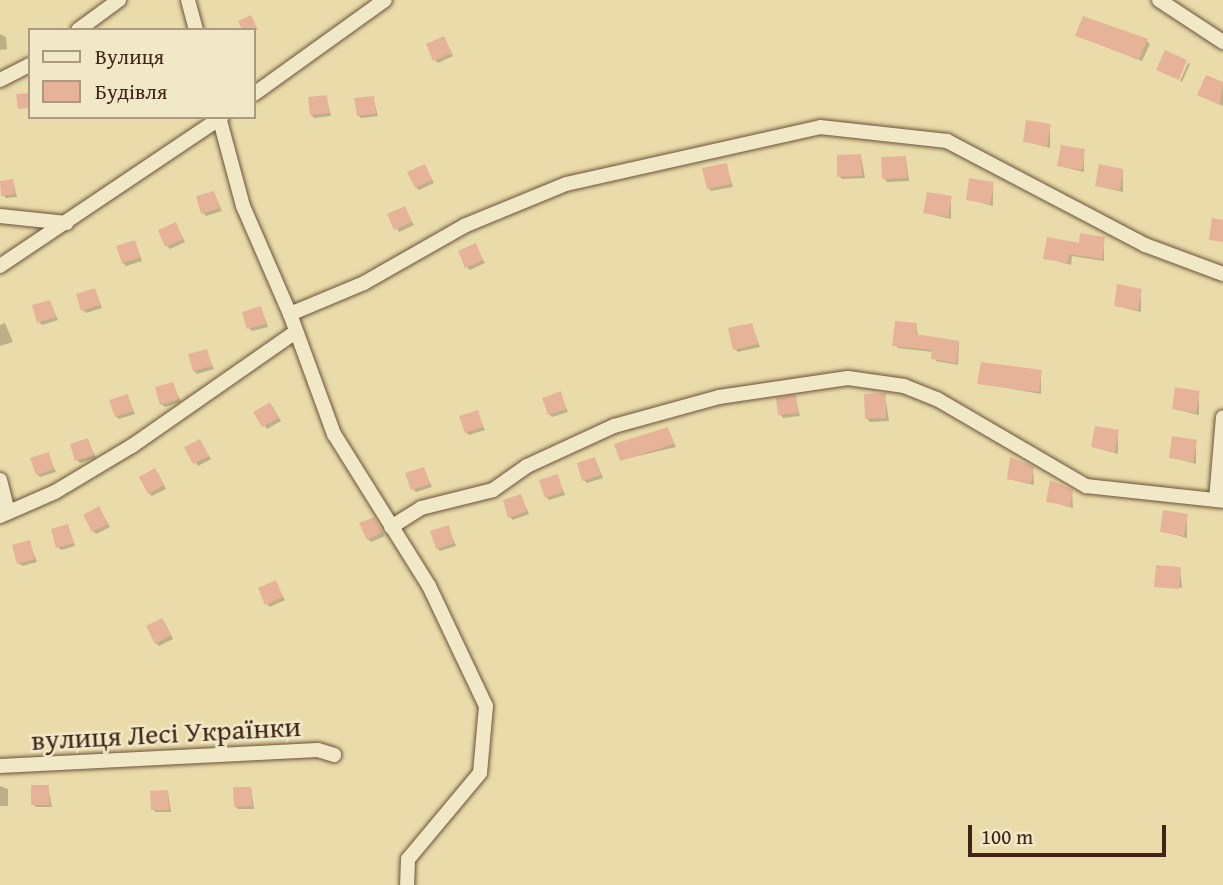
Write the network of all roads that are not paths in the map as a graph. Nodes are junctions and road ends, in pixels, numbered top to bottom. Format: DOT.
graph roads {
  1 [pos="119,0"];
  2 [pos="188,0"];
  3 [pos="385,0"];
  4 [pos="1164,1"];
  5 [pos="81,28"];
  6 [pos="195,28"];
  7 [pos="1223,42"];
  8 [pos="28,66"];
  9 [pos="0,80"];
  10 [pos="256,93"];
  11 [pos="219,119"];
  12 [pos="220,119"];
  13 [pos="0,216"];
  14 [pos="67,223"];
  15 [pos="0,266"];
  16 [pos="1223,274"];
  17 [pos="290,314"];
  18 [pos="294,333"];
  19 [pos="1223,417"];
  20 [pos="0,480"];
  21 [pos="1219,501"];
  22 [pos="4,514"];
  23 [pos="391,527"];
  24 [pos="334,755"];
  25 [pos="0,766"];
  26 [pos="407,885"];
  1 -- 5 [label="street"];
  2 -- 6 [label="street"];
  3 -- 10 [label="street"];
  4 -- 7 [label="street"];
  8 -- 9 [label="street"];
  11 -- 14 [label="street"];
  12 -- 17 [label="street"];
  13 -- 14 [label="street"];
  14 -- 15 [label="street"];
  16 -- 17 [label="street"];
  17 -- 18 [label="street"];
  18 -- 22 [label="street"];
  18 -- 23 [label="street"];
  19 -- 21 [label="street"];
  20 -- 22 [label="street"];
  21 -- 23 [label="street"];
  23 -- 26 [label="street"];
  24 -- 25 [label="street, вулиця Лесі Українки"];
}
